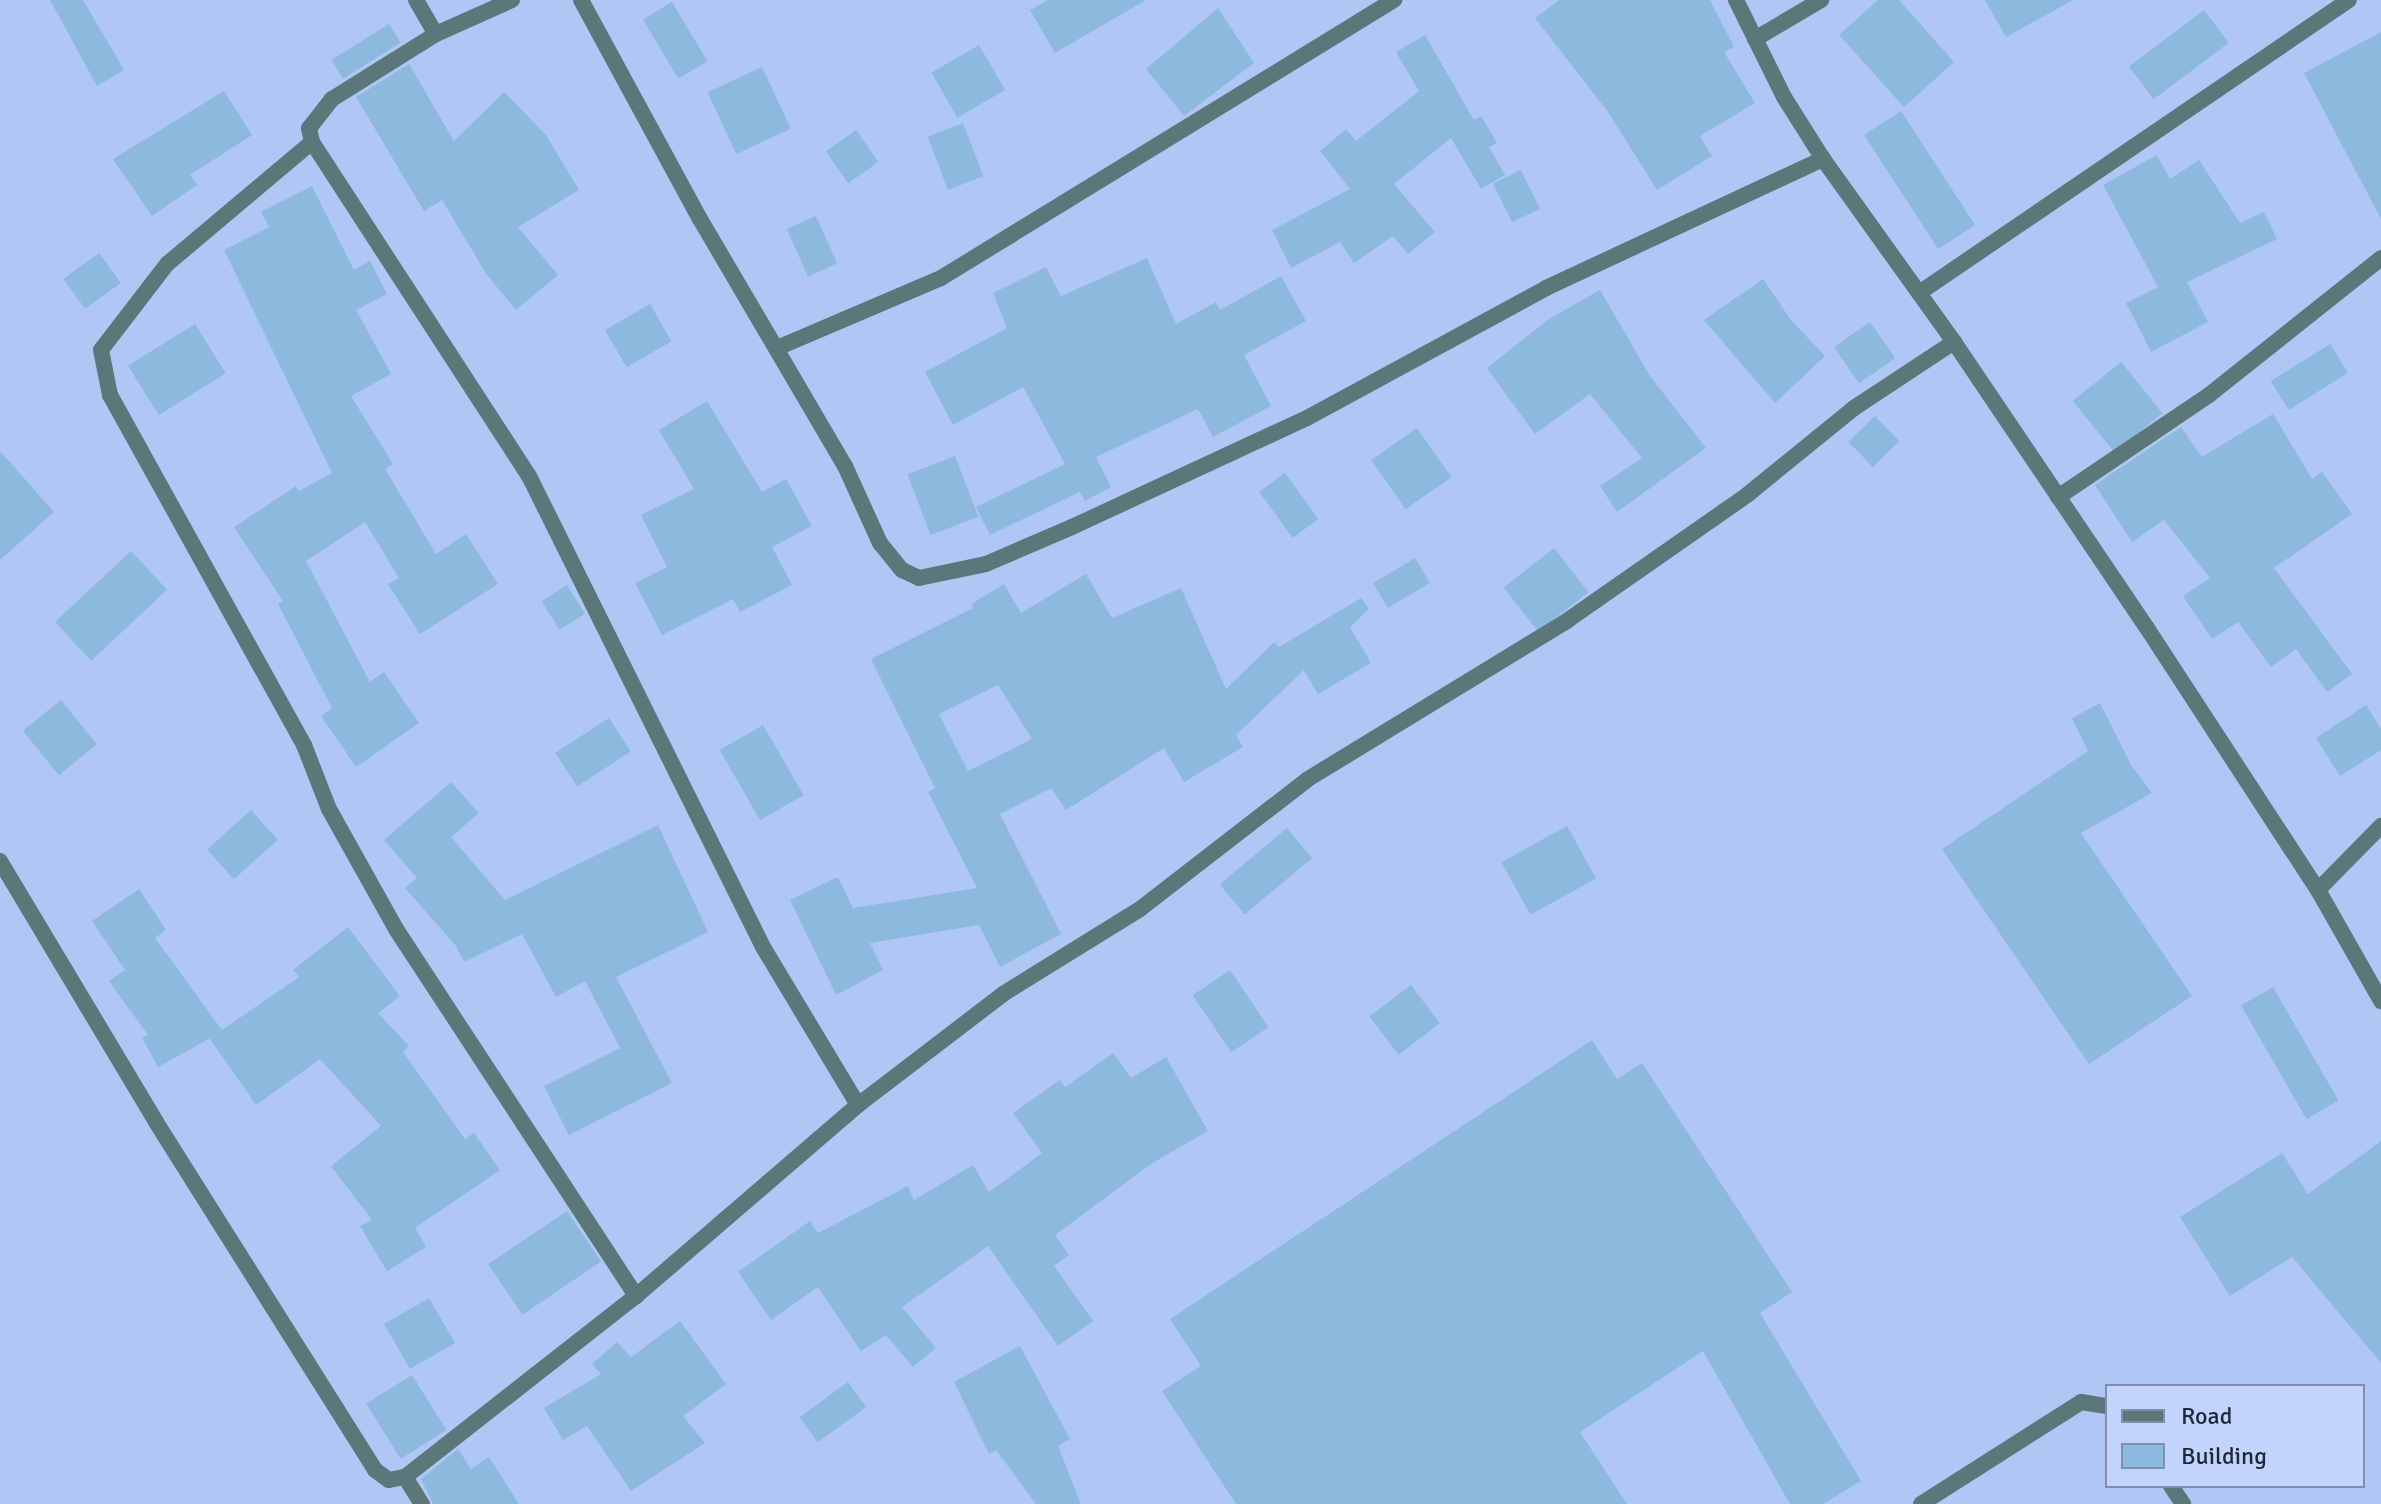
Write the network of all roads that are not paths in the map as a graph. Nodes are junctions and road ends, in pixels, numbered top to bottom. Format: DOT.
graph roads {
  1 [pos="416,0"];
  2 [pos="512,0"];
  3 [pos="581,0"];
  4 [pos="1394,0"];
  5 [pos="1736,0"];
  6 [pos="1821,0"];
  7 [pos="2349,0"];
  8 [pos="436,34"];
  9 [pos="1755,39"];
  10 [pos="312,142"];
  11 [pos="1823,159"];
  12 [pos="2381,258"];
  13 [pos="1919,293"];
  14 [pos="1954,342"];
  15 [pos="777,348"];
  16 [pos="2058,497"];
  17 [pos="2381,826"];
  18 [pos="0,861"];
  19 [pos="2318,890"];
  20 [pos="2381,1001"];
  21 [pos="858,1105"];
  22 [pos="636,1296"];
  23 [pos="2105,1406"];
  24 [pos="405,1477"];
  25 [pos="422,1504"];
  26 [pos="1921,1504"];
  1 -- 8 [label="street"];
  2 -- 8 [label="street"];
  3 -- 15 [label="street"];
  4 -- 15 [label="street"];
  5 -- 9 [label="street"];
  6 -- 9 [label="street"];
  7 -- 13 [label="street"];
  8 -- 10 [label="street"];
  9 -- 11 [label="street"];
  10 -- 21 [label="street"];
  10 -- 22 [label="street"];
  11 -- 13 [label="street"];
  11 -- 15 [label="street"];
  12 -- 16 [label="street"];
  13 -- 14 [label="street"];
  14 -- 16 [label="street"];
  14 -- 21 [label="street"];
  16 -- 19 [label="street"];
  17 -- 19 [label="street"];
  18 -- 24 [label="street"];
  19 -- 20 [label="street"];
  21 -- 22 [label="street"];
  22 -- 24 [label="street"];
  23 -- 26 [label="street"];
  24 -- 25 [label="street"];
}
